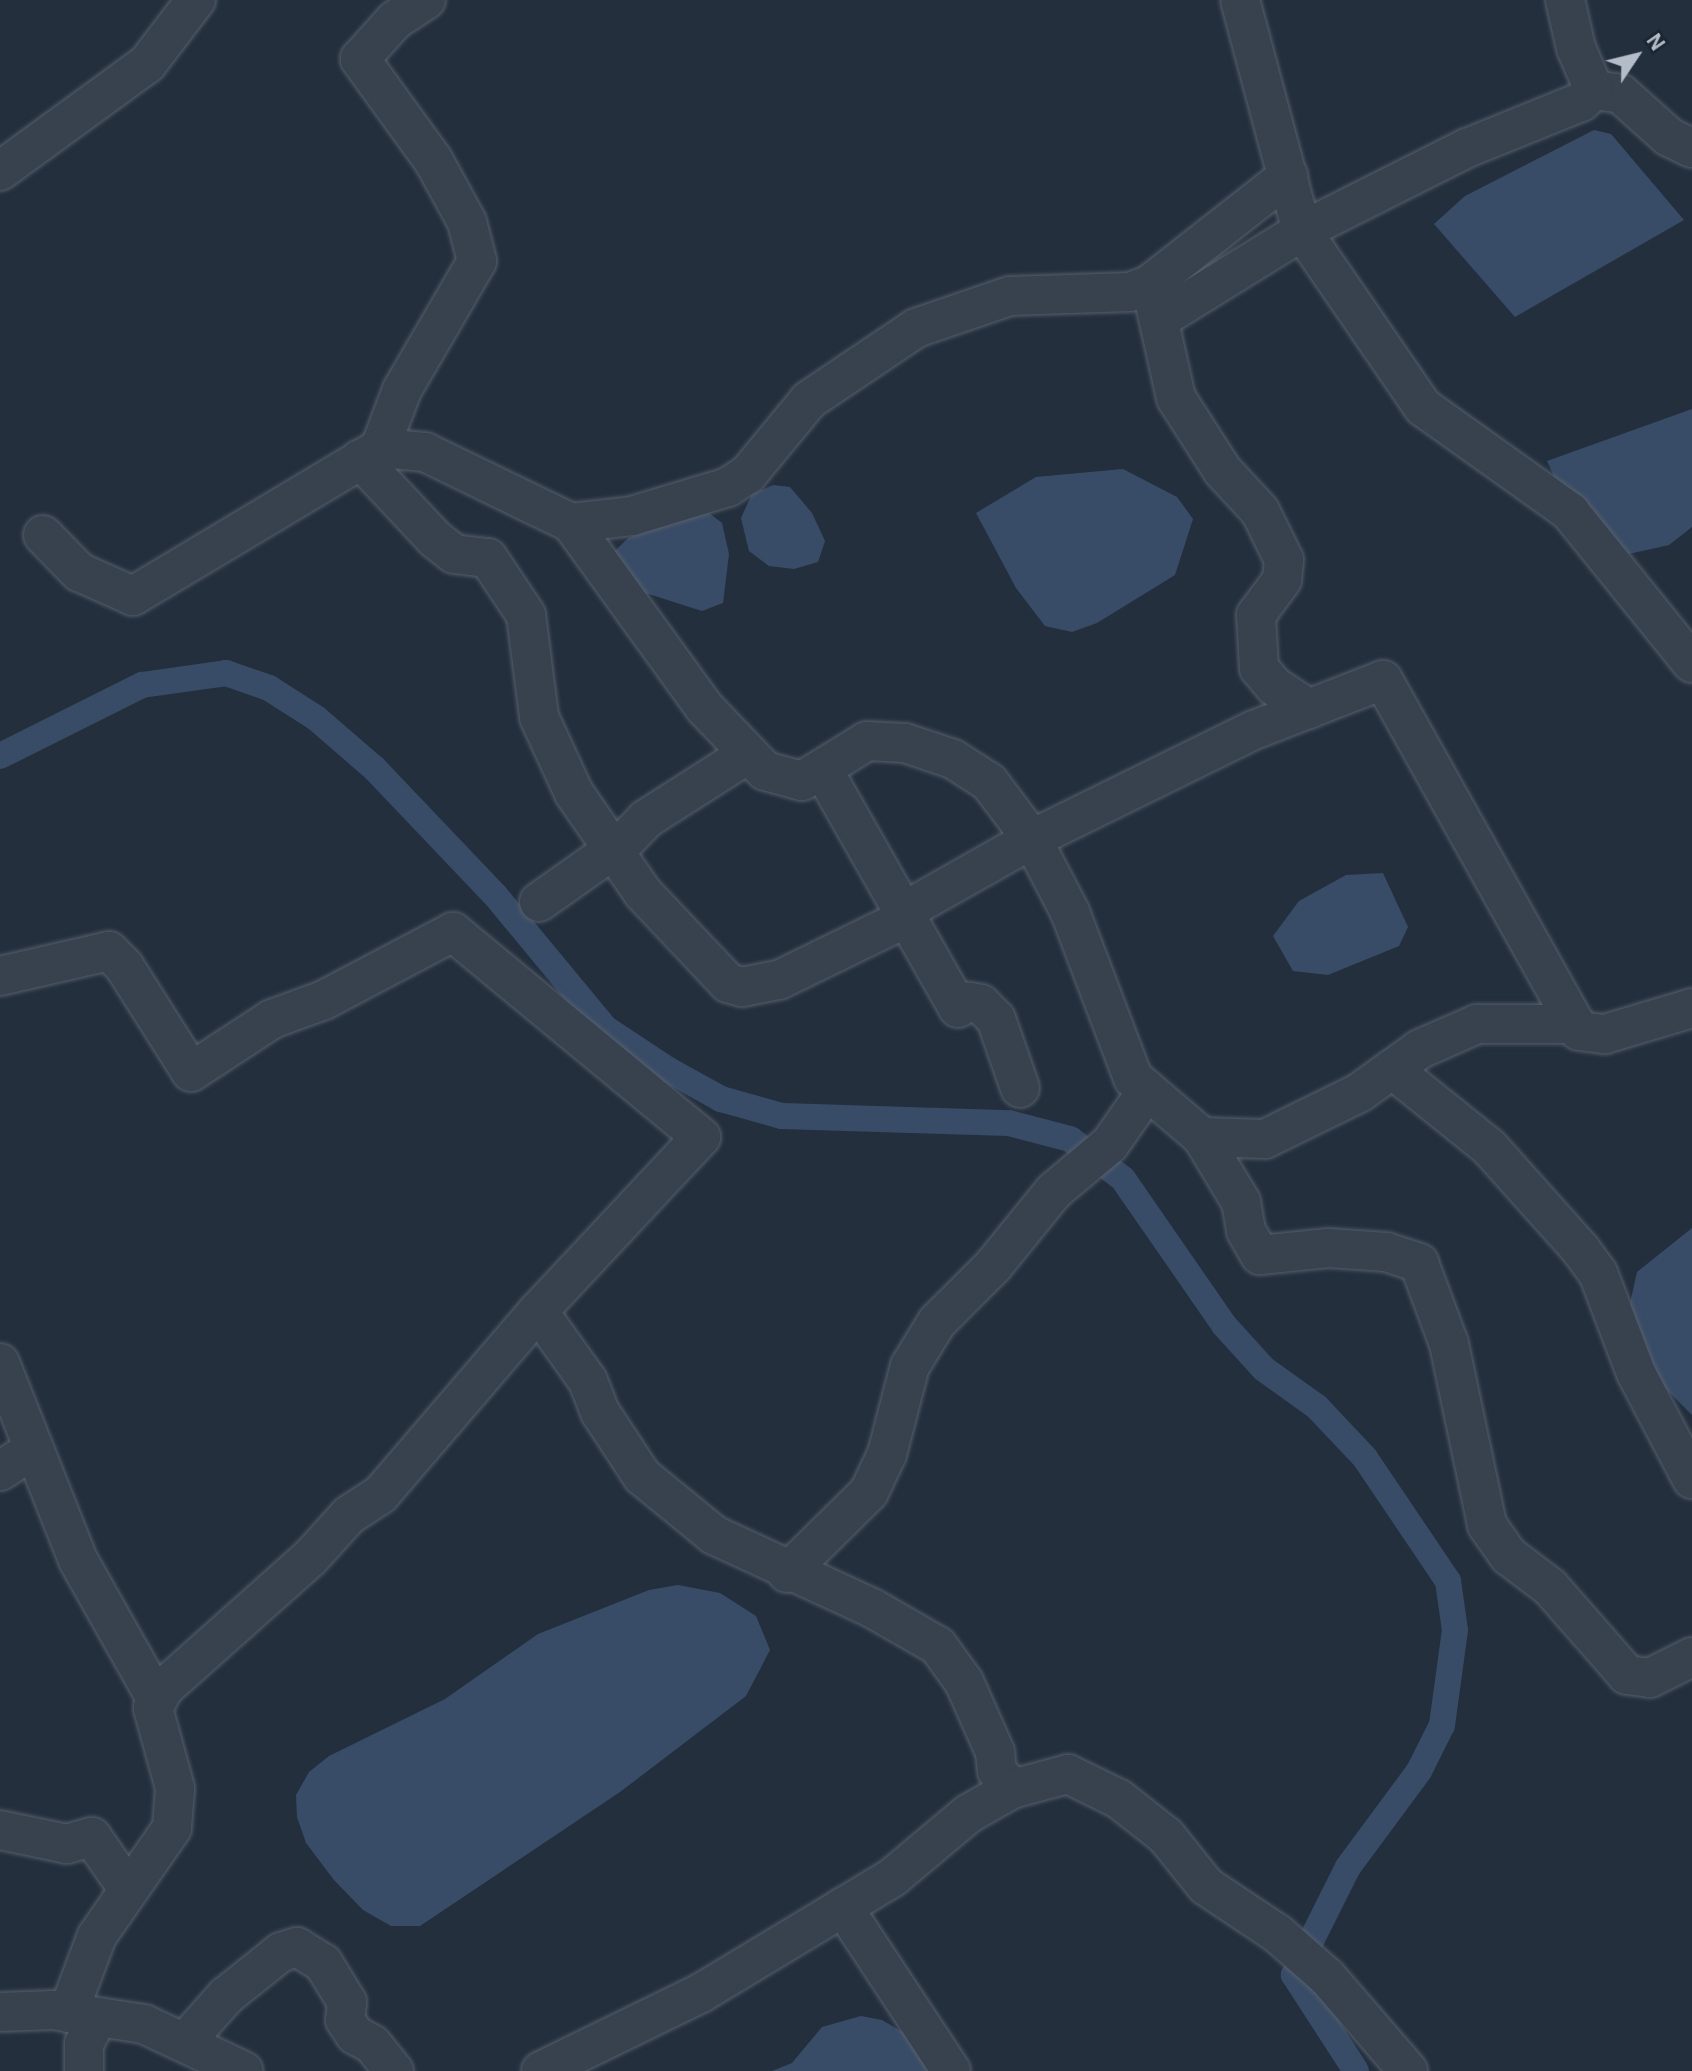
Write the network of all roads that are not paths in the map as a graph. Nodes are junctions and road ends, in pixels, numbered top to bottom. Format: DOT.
graph roads {
  1 [pos="196,0"];
  2 [pos="426,0"];
  3 [pos="1240,0"];
  4 [pos="1565,0"];
  5 [pos="1594,90"];
  6 [pos="1692,148"];
  7 [pos="0,171"];
  8 [pos="1288,176"];
  9 [pos="1302,231"];
  10 [pos="1154,302"];
  11 [pos="370,454"];
  12 [pos="571,523"];
  13 [pos="43,535"];
  14 [pos="1692,663"];
  15 [pos="1309,709"];
  16 [pos="746,755"];
  17 [pos="824,772"];
  18 [pos="1032,839"];
  19 [pos="615,849"];
  20 [pos="539,902"];
  21 [pos="904,915"];
  22 [pos="0,976"];
  23 [pos="1692,1008"];
  24 [pos="1575,1024"];
  25 [pos="1392,1069"];
  26 [pos="1020,1088"];
  27 [pos="1147,1091"];
  28 [pos="1202,1137"];
  29 [pos="538,1311"];
  30 [pos="0,1363"];
  31 [pos="34,1449"];
  32 [pos="0,1471"];
  33 [pos="1692,1479"];
  34 [pos="787,1573"];
  35 [pos="1692,1657"];
  36 [pos="157,1700"];
  37 [pos="1012,1789"];
  38 [pos="0,1830"];
  39 [pos="128,1889"];
  40 [pos="843,1907"];
  41 [pos="0,2012"];
  42 [pos="83,2015"];
  43 [pos="186,2041"];
  44 [pos="84,2071"];
  45 [pos="244,2071"];
  46 [pos="394,2071"];
  47 [pos="541,2071"];
  48 [pos="951,2071"];
  49 [pos="1408,2071"];
  1 -- 7 [label="street"];
  2 -- 11 [label="street"];
  3 -- 8 [label="street"];
  4 -- 5 [label="street"];
  5 -- 6 [label="street"];
  5 -- 9 [label="street"];
  8 -- 9 [label="street"];
  8 -- 10 [label="street"];
  9 -- 10 [label="street"];
  9 -- 14 [label="street"];
  10 -- 12 [label="street"];
  10 -- 15 [label="street"];
  11 -- 12 [label="street"];
  11 -- 13 [label="street"];
  11 -- 19 [label="street"];
  12 -- 16 [label="street"];
  15 -- 18 [label="street"];
  15 -- 24 [label="street"];
  16 -- 17 [label="street"];
  16 -- 19 [label="street"];
  17 -- 18 [label="street"];
  17 -- 21 [label="street"];
  18 -- 21 [label="street"];
  18 -- 27 [label="street"];
  19 -- 20 [label="street"];
  19 -- 21 [label="street"];
  21 -- 26 [label="street"];
  22 -- 29 [label="street"];
  23 -- 24 [label="street"];
  24 -- 25 [label="street"];
  25 -- 28 [label="street"];
  25 -- 33 [label="street"];
  27 -- 28 [label="street"];
  27 -- 34 [label="street"];
  28 -- 35 [label="street"];
  29 -- 34 [label="street"];
  29 -- 36 [label="street"];
  30 -- 31 [label="street"];
  31 -- 32 [label="street"];
  31 -- 36 [label="street"];
  34 -- 37 [label="street"];
  36 -- 39 [label="street"];
  37 -- 40 [label="street"];
  37 -- 49 [label="street"];
  38 -- 39 [label="street"];
  39 -- 42 [label="street"];
  40 -- 47 [label="street"];
  40 -- 48 [label="street"];
  41 -- 42 [label="street"];
  42 -- 43 [label="street"];
  42 -- 44 [label="street"];
  43 -- 45 [label="street"];
  43 -- 46 [label="street"];
}
